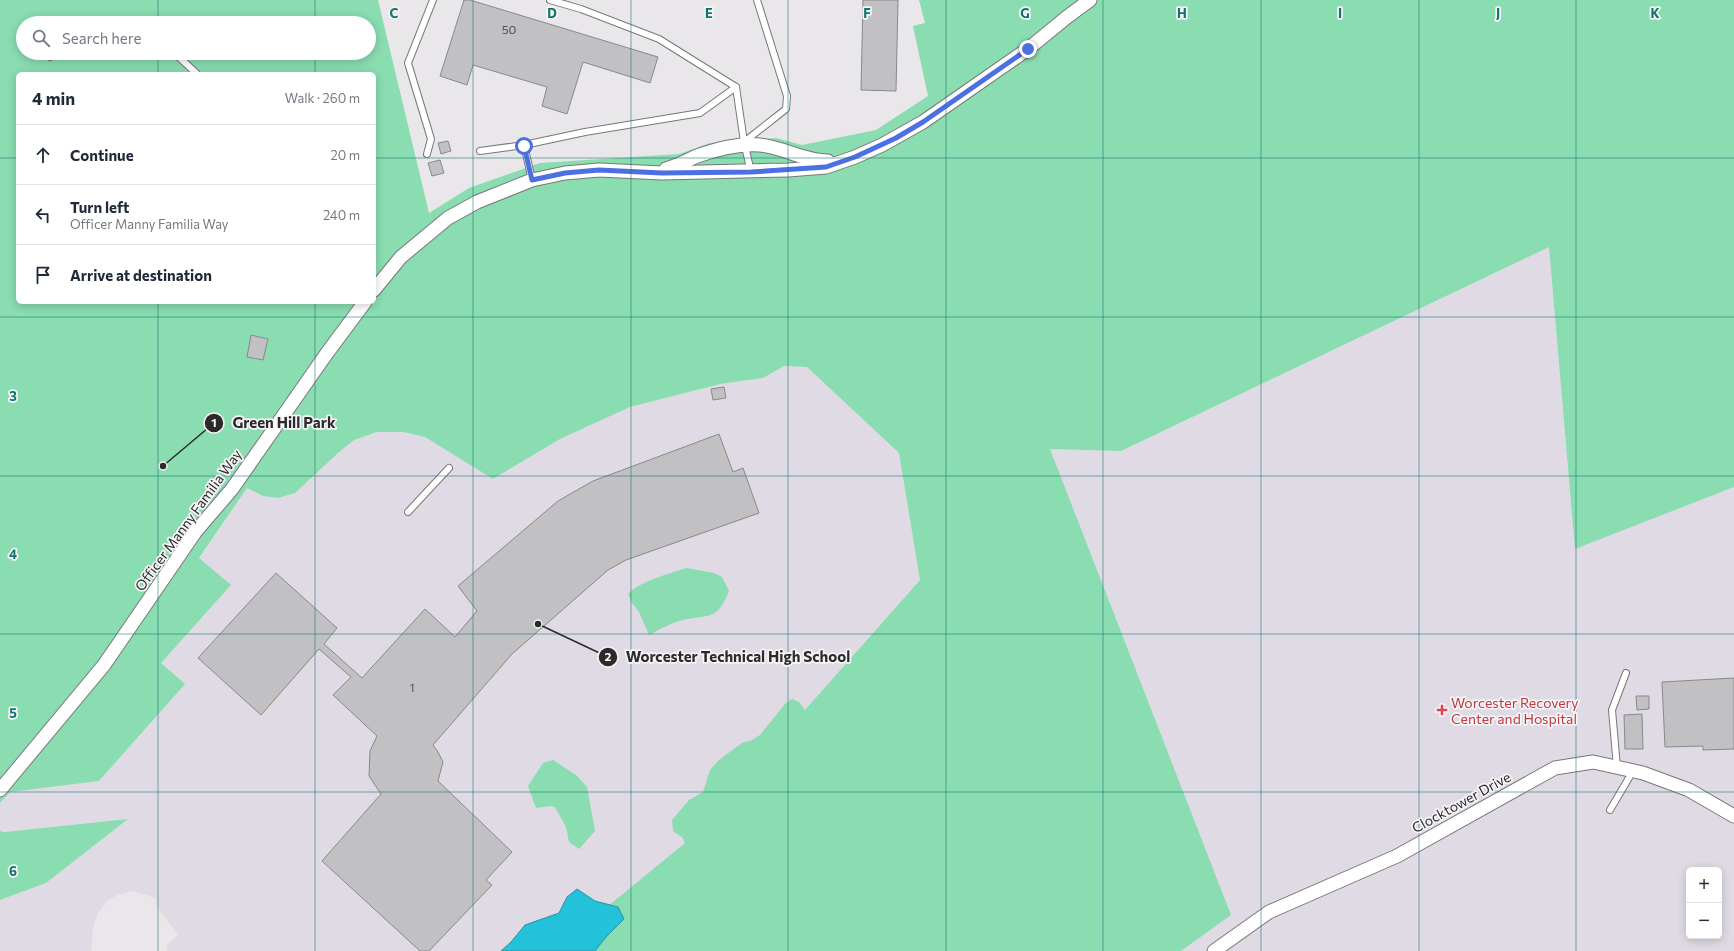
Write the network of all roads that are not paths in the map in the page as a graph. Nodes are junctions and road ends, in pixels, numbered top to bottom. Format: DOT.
graph roads {
  1 [pos="433,0"];
  2 [pos="550,0"];
  3 [pos="757,0"];
  4 [pos="1090,0"];
  5 [pos="182,60"];
  6 [pos="195,72"];
  7 [pos="736,87"];
  8 [pos="744,144"];
  9 [pos="524,146"];
  10 [pos="480,151"];
  11 [pos="427,154"];
  12 [pos="841,162"];
  13 [pos="640,172"];
  14 [pos="751,172"];
  15 [pos="532,180"];
  16 [pos="376,288"];
  17 [pos="364,304"];
  18 [pos="449,468"];
  19 [pos="408,512"];
  20 [pos="1626,673"];
  21 [pos="1617,767"];
  22 [pos="1633,771"];
  23 [pos="0,790"];
  24 [pos="1610,810"];
  25 [pos="1734,816"];
  26 [pos="1214,951"];
  1 -- 11 [label="lane"];
  2 -- 7 [label="lane"];
  3 -- 8 [label="lane"];
  4 -- 12 [label="street"];
  5 -- 6 [label="lane"];
  7 -- 8 [label="lane"];
  7 -- 9 [label="lane"];
  8 -- 12 [label="street"];
  8 -- 13 [label="street"];
  8 -- 14 [label="lane"];
  9 -- 10 [label="lane"];
  9 -- 15 [label="lane"];
  12 -- 14 [label="street"];
  13 -- 14 [label="street"];
  13 -- 15 [label="street"];
  15 -- 16 [label="street"];
  17 -- 23 [label="street, Officer Manny Familia Way"];
  18 -- 19 [label="lane"];
  20 -- 21 [label="lane"];
  21 -- 22 [label="street, Clocktower Drive"];
  21 -- 26 [label="street, Clocktower Drive"];
  22 -- 24 [label="lane"];
  22 -- 25 [label="street, Clocktower Drive"];
}
